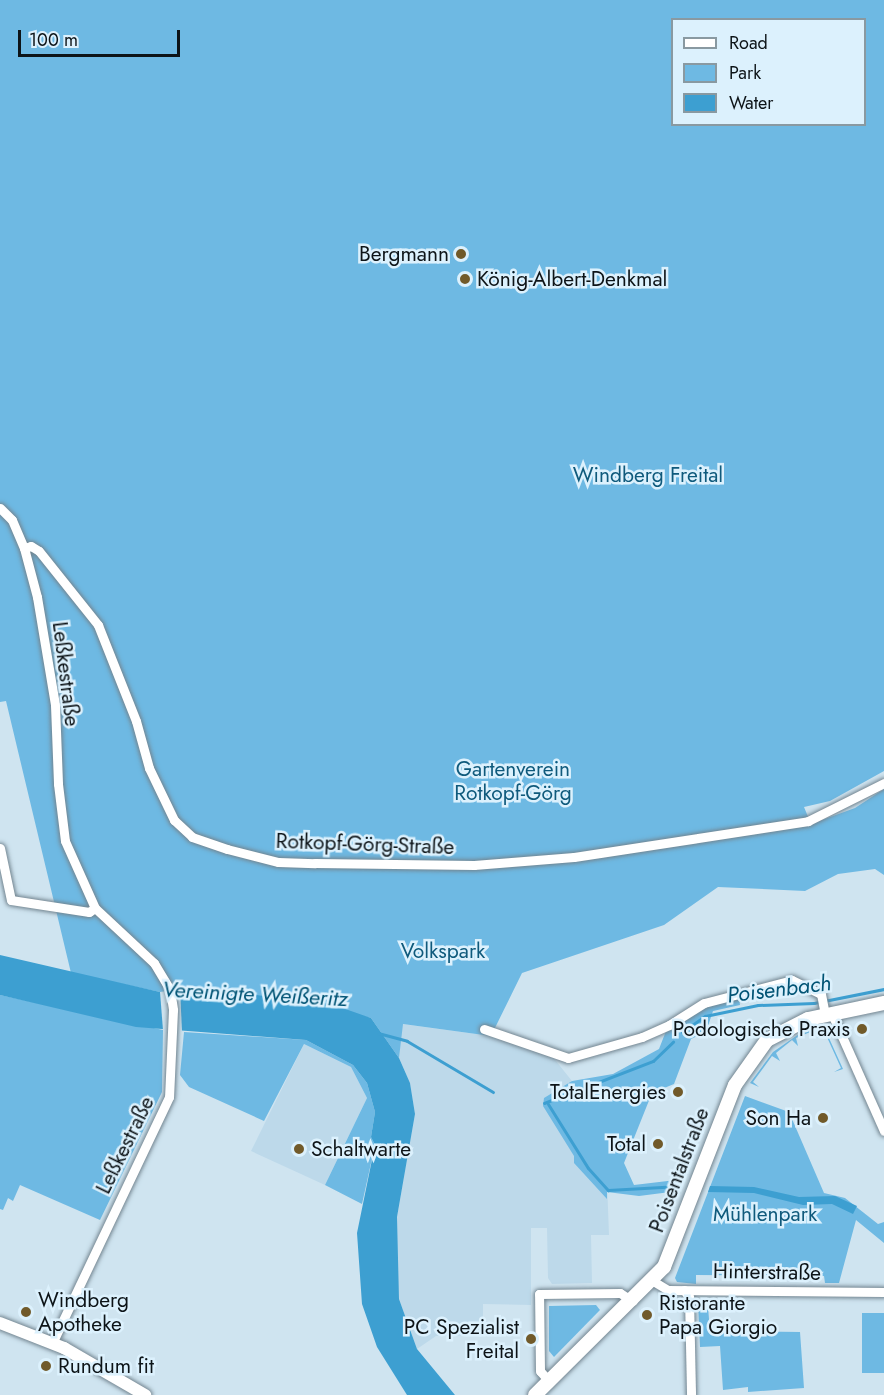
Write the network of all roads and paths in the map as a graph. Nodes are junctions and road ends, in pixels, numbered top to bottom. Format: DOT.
graph roads {
  1 [pos="0,508"];
  2 [pos="24,548"];
  3 [pos="884,783"];
  4 [pos="0,848"];
  5 [pos="11,900"];
  6 [pos="0,904"];
  7 [pos="95,908"];
  8 [pos="884,1004"];
  9 [pos="826,1008"];
  10 [pos="484,1029"];
  11 [pos="884,1131"];
  12 [pos="653,1281"];
  13 [pos="684,1290"];
  14 [pos="884,1292"];
  15 [pos="633,1301"];
  16 [pos="0,1323"];
  17 [pos="0,1330"];
  18 [pos="18,1330"];
  19 [pos="52,1343"];
  20 [pos="549,1381"];
  21 [pos="145,1395"];
  22 [pos="535,1395"];
  23 [pos="691,1395"];
  1 -- 2 [label="street"];
  2 -- 3 [label="street, Rotkopf-Görg-Straße"];
  2 -- 7 [label="street, Leßkestraße"];
  4 -- 5 [label="street"];
  5 -- 6 [label="street"];
  5 -- 7 [label="street"];
  7 -- 19 [label="street, Leßkestraße"];
  8 -- 9 [label="main road, Poisentalstraße"];
  9 -- 10 [label="street"];
  9 -- 11 [label="street"];
  9 -- 12 [label="main road, Poisentalstraße"];
  12 -- 13 [label="street, Hinterstraße"];
  12 -- 15 [label="main road, Poisentalstraße"];
  13 -- 14 [label="street, Hinterstraße"];
  13 -- 23 [label="street"];
  15 -- 20 [label="main road, Poisentalstraße"];
  15 -- 20 [label="street"];
  16 -- 18 [label="street"];
  17 -- 18 [label="street"];
  18 -- 19 [label="street"];
  19 -- 21 [label="street"];
  20 -- 22 [label="main road, Poisentalstraße"];
}
